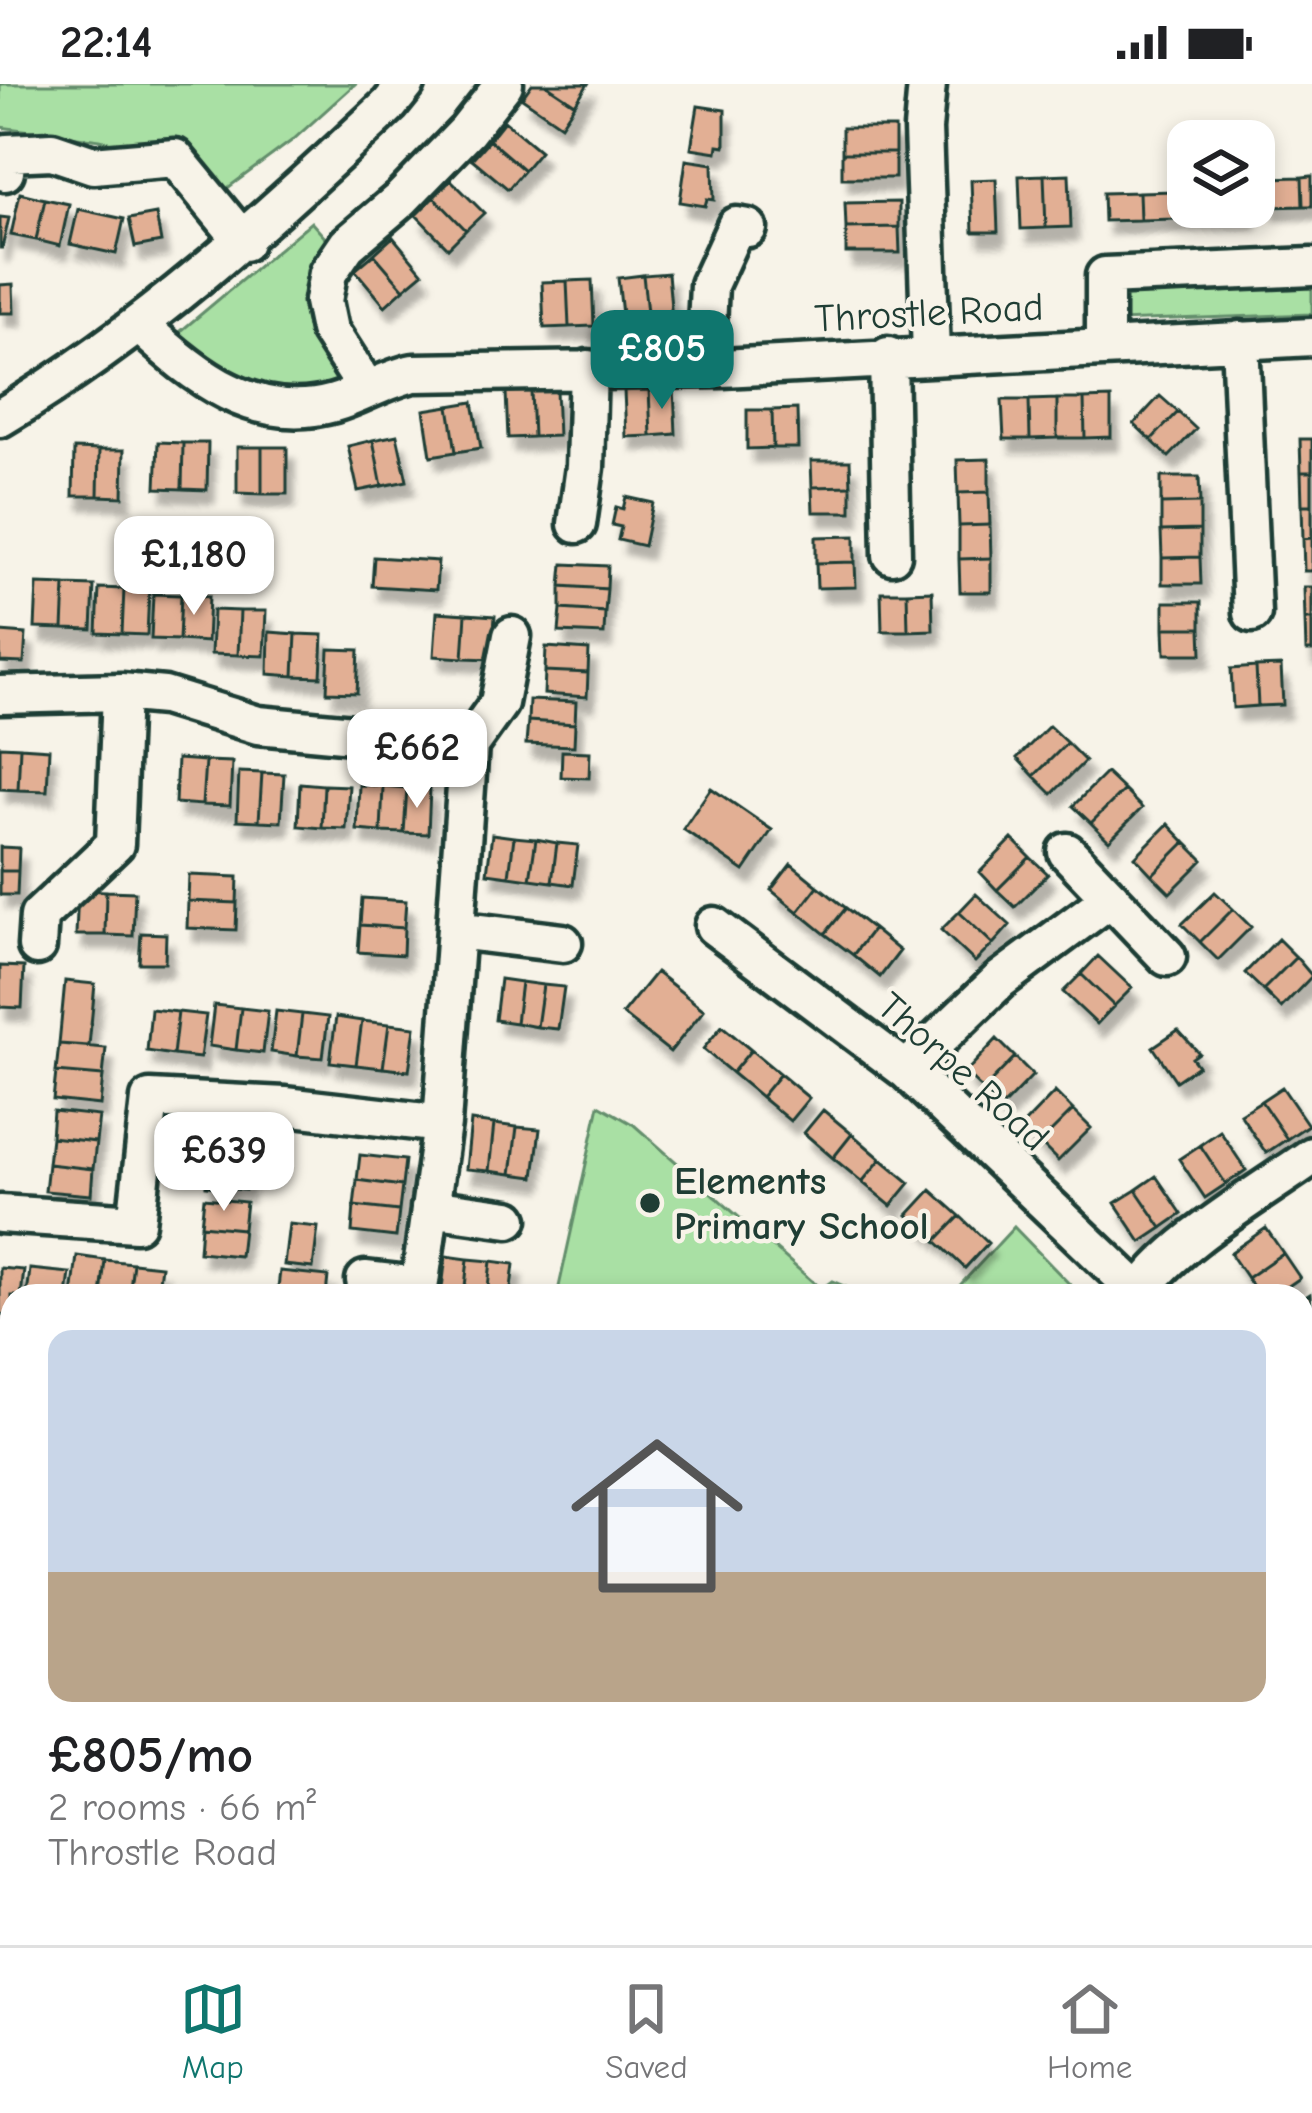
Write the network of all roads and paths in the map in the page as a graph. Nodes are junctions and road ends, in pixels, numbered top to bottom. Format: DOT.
graph roads {
  1 [pos="406,84"];
  2 [pos="504,84"];
  3 [pos="926,84"];
  4 [pos="4,158"];
  5 [pos="748,228"];
  6 [pos="244,242"];
  7 [pos="1312,267"];
  8 [pos="141,326"];
  9 [pos="1312,337"];
  10 [pos="1240,340"];
  11 [pos="1105,346"];
  12 [pos="931,354"];
  13 [pos="888,356"];
  14 [pos="705,367"];
  15 [pos="588,369"];
  16 [pos="366,388"];
  17 [pos="0,418"];
  18 [pos="577,524"];
  19 [pos="892,555"];
  20 [pos="1252,613"];
  21 [pos="512,635"];
  22 [pos="121,692"];
  23 [pos="0,695"];
  24 [pos="469,745"];
  25 [pos="1067,852"];
  26 [pos="1111,898"];
  27 [pos="714,926"];
  28 [pos="456,930"];
  29 [pos="562,943"];
  30 [pos="37,946"];
  31 [pos="1168,957"];
  32 [pos="906,1070"];
  33 [pos="442,1124"];
  34 [pos="1312,1156"];
  35 [pos="430,1208"];
  36 [pos="0,1214"];
  37 [pos="509,1219"];
  38 [pos="365,1280"];
  39 [pos="384,1284"];
  40 [pos="419,1284"];
  41 [pos="1129,1284"];
  42 [pos="1150,1284"];
  1 -- 6 [label="street"];
  2 -- 16 [label="street"];
  3 -- 12 [label="street"];
  4 -- 6 [label="street"];
  5 -- 14 [label="street"];
  6 -- 8 [label="street"];
  7 -- 11 [label="street"];
  8 -- 16 [label="street, Throstle Road"];
  8 -- 17 [label="street"];
  9 -- 10 [label="street, Throstle Road"];
  10 -- 11 [label="street, Throstle Road"];
  10 -- 20 [label="street"];
  11 -- 12 [label="street, Throstle Road"];
  12 -- 13 [label="street, Throstle Road"];
  13 -- 14 [label="street, Throstle Road"];
  13 -- 19 [label="street"];
  14 -- 15 [label="street, Throstle Road"];
  15 -- 16 [label="street, Throstle Road"];
  15 -- 18 [label="street"];
  21 -- 24 [label="street"];
  22 -- 23 [label="street"];
  22 -- 24 [label="street"];
  22 -- 30 [label="street"];
  24 -- 28 [label="street"];
  25 -- 26 [label="street"];
  26 -- 31 [label="street"];
  26 -- 32 [label="street"];
  27 -- 32 [label="street, Thorpe Road"];
  28 -- 29 [label="street"];
  28 -- 33 [label="street"];
  32 -- 41 [label="street, Thorpe Road"];
  33 -- 35 [label="street"];
  33 -- 36 [label="street"];
  34 -- 42 [label="street"];
  35 -- 37 [label="street"];
  35 -- 40 [label="street"];
  38 -- 39 [label="street"];
}
